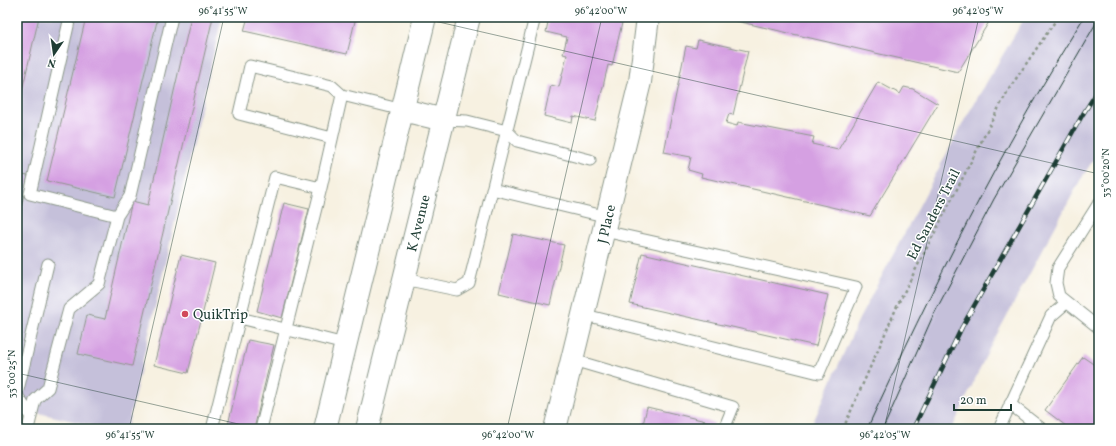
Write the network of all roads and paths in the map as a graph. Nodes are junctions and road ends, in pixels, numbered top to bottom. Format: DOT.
graph roads {
  1 [pos="70,17"];
  2 [pos="172,17"];
  3 [pos="425,17"];
  4 [pos="469,17"];
  5 [pos="535,17"];
  6 [pos="648,17"];
  7 [pos="1058,17"];
  8 [pos="342,95"];
  9 [pos="403,110"];
  10 [pos="444,120"];
  11 [pos="507,131"];
  12 [pos="332,138"];
  13 [pos="590,160"];
  14 [pos="320,188"];
  15 [pos="492,189"];
  16 [pos="1099,203"];
  17 [pos="117,216"];
  18 [pos="606,224"];
  19 [pos="48,264"];
  20 [pos="404,279"];
  21 [pos="1066,303"];
  22 [pos="584,315"];
  23 [pos="240,318"];
  24 [pos="1099,328"];
  25 [pos="286,330"];
  26 [pos="345,344"];
  27 [pos="573,360"];
  28 [pos="20,371"];
  29 [pos="17,394"];
  30 [pos="1010,404"];
  31 [pos="31,417"];
  32 [pos="370,428"];
  33 [pos="28,429"];
  34 [pos="212,429"];
  35 [pos="261,429"];
  36 [pos="325,429"];
  37 [pos="555,429"];
  38 [pos="724,429"];
  39 [pos="843,429"];
  40 [pos="999,429"];
  41 [pos="1042,429"];
  1 -- 17 [label="lane"];
  2 -- 17 [label="lane"];
  3 -- 9 [label="main road"];
  4 -- 10 [label="main road, K Avenue"];
  5 -- 11 [label="lane"];
  6 -- 18 [label="main road, J Place"];
  7 -- 39 [label="path, Ed Sanders Trail"];
  8 -- 9 [label="lane"];
  8 -- 12 [label="lane"];
  8 -- 12 [label="lane"];
  9 -- 10 [label="main road"];
  9 -- 26 [label="main road"];
  10 -- 11 [label="lane"];
  10 -- 20 [label="main road, K Avenue"];
  11 -- 13 [label="lane"];
  11 -- 15 [label="lane"];
  12 -- 14 [label="lane"];
  14 -- 23 [label="lane"];
  14 -- 25 [label="lane"];
  15 -- 18 [label="lane"];
  15 -- 20 [label="lane"];
  16 -- 21 [label="lane"];
  17 -- 31 [label="lane"];
  18 -- 22 [label="main road, J Place"];
  18 -- 22 [label="lane"];
  19 -- 28 [label="lane"];
  20 -- 32 [label="main road, K Avenue"];
  21 -- 24 [label="lane"];
  21 -- 30 [label="lane"];
  22 -- 27 [label="main road, J Place"];
  23 -- 25 [label="lane"];
  23 -- 34 [label="lane"];
  25 -- 26 [label="lane"];
  25 -- 35 [label="lane"];
  26 -- 36 [label="main road"];
  27 -- 37 [label="main road, J Place"];
  27 -- 38 [label="lane"];
  28 -- 29 [label="lane"];
  29 -- 31 [label="lane"];
  30 -- 40 [label="lane"];
  30 -- 41 [label="lane"];
  31 -- 33 [label="lane"];
}
